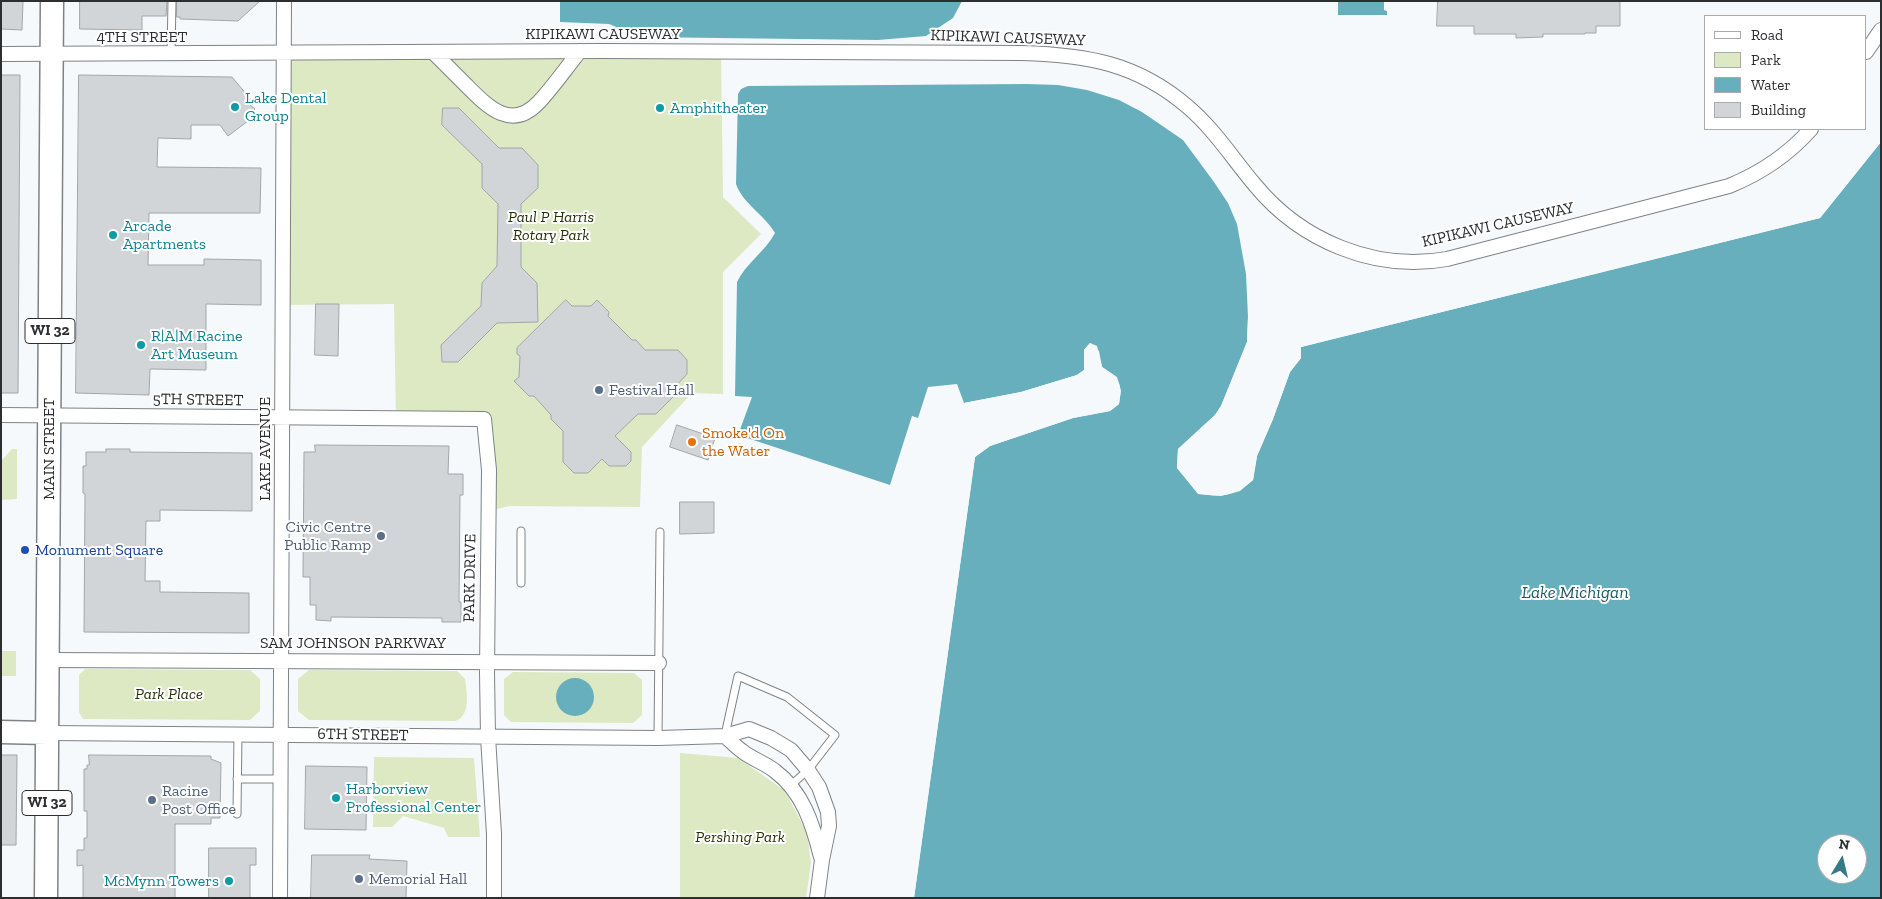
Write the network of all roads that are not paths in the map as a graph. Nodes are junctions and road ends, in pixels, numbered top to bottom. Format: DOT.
graph roads {
  1 [pos="52,1"];
  2 [pos="172,1"];
  3 [pos="284,1"];
  4 [pos="1881,30"];
  5 [pos="580,51"];
  6 [pos="1867,51"];
  7 [pos="433,52"];
  8 [pos="283,53"];
  9 [pos="1,54"];
  10 [pos="171,54"];
  11 [pos="51,55"];
  12 [pos="1809,130"];
  13 [pos="1,415"];
  14 [pos="49,416"];
  15 [pos="282,418"];
  16 [pos="484,419"];
  17 [pos="521,531"];
  18 [pos="660,532"];
  19 [pos="521,583"];
  20 [pos="47,660"];
  21 [pos="280,660"];
  22 [pos="487,662"];
  23 [pos="659,663"];
  24 [pos="1,732"];
  25 [pos="47,733"];
  26 [pos="238,734"];
  27 [pos="280,734"];
  28 [pos="725,736"];
  29 [pos="488,737"];
  30 [pos="658,738"];
  31 [pos="808,770"];
  32 [pos="237,779"];
  33 [pos="280,779"];
  34 [pos="790,786"];
  35 [pos="237,814"];
  36 [pos="822,860"];
  37 [pos="46,898"];
  38 [pos="280,898"];
  39 [pos="494,898"];
  40 [pos="817,898"];
  1 -- 11 [label="main road, MAIN STREET / WI 32"];
  2 -- 10 [label="lane"];
  3 -- 8 [label="street, LAKE AVENUE"];
  4 -- 6 [label="street"];
  5 -- 7 [label="street, KIPIKAWI CAUSEWAY"];
  5 -- 7 [label="street"];
  5 -- 12 [label="street, KIPIKAWI CAUSEWAY"];
  7 -- 8 [label="street, KIPIKAWI CAUSEWAY"];
  8 -- 10 [label="street, 4TH STREET"];
  8 -- 15 [label="street, LAKE AVENUE"];
  9 -- 11 [label="street, 4TH STREET"];
  10 -- 11 [label="street, 4TH STREET"];
  11 -- 14 [label="main road, MAIN STREET / WI 32"];
  13 -- 14 [label="street, 5TH STREET"];
  14 -- 15 [label="street, 5TH STREET"];
  14 -- 20 [label="main road, MAIN STREET / WI 32"];
  15 -- 16 [label="street, 5TH STREET"];
  15 -- 21 [label="street, LAKE AVENUE"];
  16 -- 22 [label="street, PARK DRIVE"];
  17 -- 19 [label="lane"];
  18 -- 23 [label="lane"];
  20 -- 21 [label="street, SAM JOHNSON PARKWAY"];
  20 -- 25 [label="main road, MAIN STREET / WI 32"];
  21 -- 22 [label="street, SAM JOHNSON PARKWAY"];
  21 -- 27 [label="street, LAKE AVENUE"];
  22 -- 23 [label="street, SAM JOHNSON PARKWAY"];
  22 -- 29 [label="street, PARK DRIVE"];
  23 -- 30 [label="lane"];
  24 -- 25 [label="main road, 6TH STREET"];
  25 -- 26 [label="street, 6TH STREET"];
  25 -- 37 [label="main road, MAIN STREET / WI 32"];
  26 -- 27 [label="street, 6TH STREET"];
  26 -- 32 [label="lane"];
  27 -- 29 [label="street, 6TH STREET"];
  27 -- 33 [label="street, LAKE AVENUE"];
  28 -- 30 [label="street, 6TH STREET"];
  28 -- 31 [label="street, 6TH STREET"];
  28 -- 31 [label="lane"];
  28 -- 34 [label="street"];
  29 -- 30 [label="street, 6TH STREET"];
  29 -- 39 [label="street, PARK DRIVE"];
  31 -- 34 [label="lane"];
  31 -- 36 [label="street, 6TH STREET"];
  32 -- 33 [label="lane"];
  32 -- 35 [label="lane"];
  33 -- 38 [label="street, LAKE AVENUE"];
  34 -- 36 [label="street"];
  36 -- 40 [label="street, 6TH STREET"];
}
